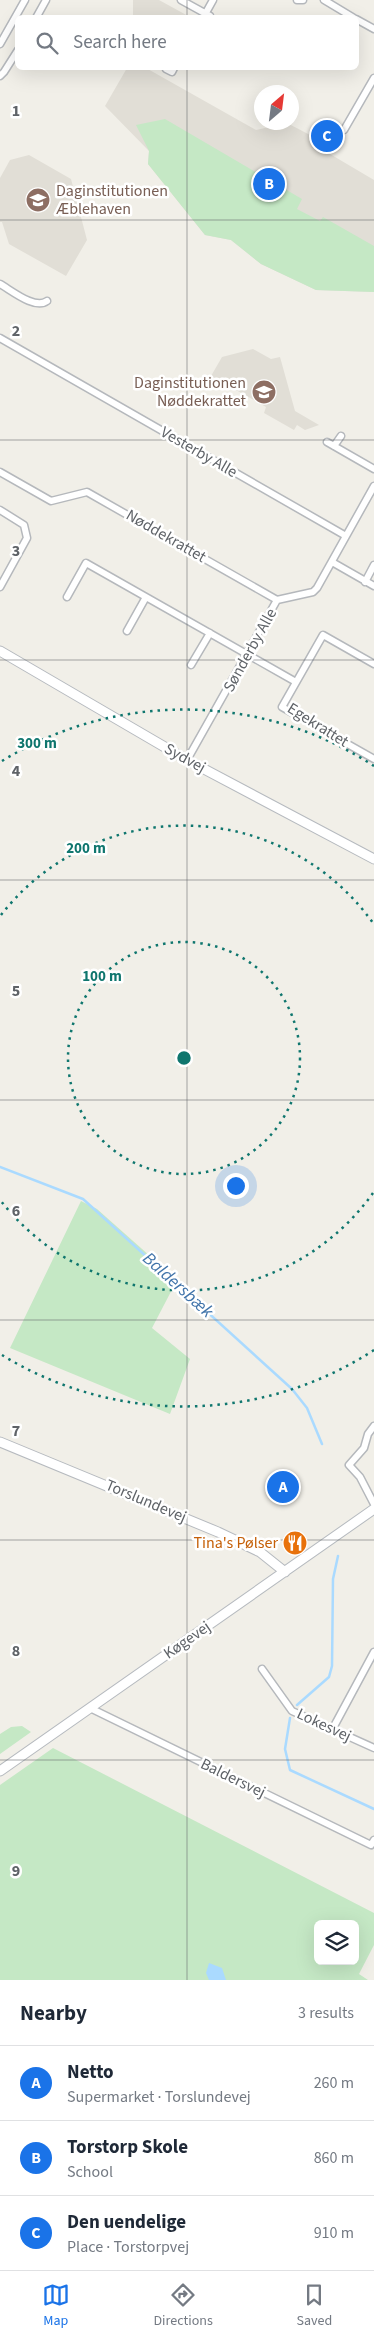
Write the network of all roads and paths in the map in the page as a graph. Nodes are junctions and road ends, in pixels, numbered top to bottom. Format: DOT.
graph roads {
  1 [pos="25,0"];
  2 [pos="46,0"];
  3 [pos="181,0"];
  4 [pos="213,0"];
  5 [pos="297,0"];
  6 [pos="303,0"];
  7 [pos="324,0"];
  8 [pos="16,15"];
  9 [pos="38,15"];
  10 [pos="204,15"];
  11 [pos="206,15"];
  12 [pos="350,15"];
  13 [pos="15,18"];
  14 [pos="359,20"];
  15 [pos="374,29"];
  16 [pos="0,44"];
  17 [pos="15,55"];
  18 [pos="0,76"];
  19 [pos="374,78"];
  20 [pos="344,130"];
  21 [pos="0,284"];
  22 [pos="47,301"];
  23 [pos="0,338"];
  24 [pos="340,436"];
  25 [pos="327,442"];
  26 [pos="334,446"];
  27 [pos="374,469"];
  28 [pos="0,472"];
  29 [pos="374,486"];
  30 [pos="0,510"];
  31 [pos="346,536"];
  32 [pos="332,562"];
  33 [pos="374,565"];
  34 [pos="365,582"];
  35 [pos="374,586"];
  36 [pos="0,587"];
  37 [pos="67,596"];
  38 [pos="146,597"];
  39 [pos="277,600"];
  40 [pos="127,631"];
  41 [pos="210,633"];
  42 [pos="0,651"];
  43 [pos="248,655"];
  44 [pos="374,664"];
  45 [pos="191,665"];
  46 [pos="296,682"];
  47 [pos="374,759"];
  48 [pos="188,760"];
  49 [pos="374,859"];
  50 [pos="374,1426"];
  51 [pos="0,1442"];
  52 [pos="374,1504"];
  53 [pos="374,1510"];
  54 [pos="285,1572"];
  55 [pos="374,1652"];
  56 [pos="262,1669"];
  57 [pos="90,1708"];
  58 [pos="332,1730"];
  59 [pos="374,1748"];
  60 [pos="0,1770"];
  61 [pos="374,1840"];
  1 -- 8 [label="street"];
  2 -- 9 [label="street"];
  3 -- 10 [label="street"];
  4 -- 11 [label="street"];
  5 -- 6 [label="street"];
  7 -- 12 [label="street"];
  13 -- 16 [label="street"];
  14 -- 15 [label="street"];
  17 -- 18 [label="street"];
  19 -- 20 [label="street"];
  21 -- 22 [label="street"];
  23 -- 31 [label="street, Vesterby Alle"];
  24 -- 26 [label="street"];
  25 -- 26 [label="street"];
  26 -- 27 [label="street"];
  28 -- 39 [label="street, Nøddekrattet"];
  29 -- 31 [label="street, Sønderby Alle"];
  30 -- 36 [label="street"];
  31 -- 32 [label="street, Sønderby Alle"];
  32 -- 34 [label="street"];
  32 -- 39 [label="street, Sønderby Alle"];
  33 -- 34 [label="street"];
  34 -- 35 [label="street"];
  37 -- 38 [label="street, Egekrattet"];
  38 -- 40 [label="street"];
  38 -- 41 [label="street, Egekrattet"];
  39 -- 43 [label="street, Sønderby Alle"];
  41 -- 43 [label="street, Egekrattet"];
  41 -- 45 [label="street"];
  42 -- 48 [label="street, Sydvej"];
  43 -- 46 [label="street, Egekrattet"];
  43 -- 48 [label="street, Sønderby Alle"];
  44 -- 46 [label="street, Egekrattet"];
  46 -- 47 [label="street, Egekrattet"];
  48 -- 49 [label="street, Sydvej"];
  50 -- 52 [label="street"];
  51 -- 54 [label="street, Torslundevej"];
  53 -- 54 [label="street, Køgevej"];
  54 -- 57 [label="street, Køgevej"];
  55 -- 58 [label="street"];
  56 -- 58 [label="street, Lokesvej"];
  57 -- 60 [label="street, Køgevej"];
  57 -- 61 [label="street, Baldersvej"];
  58 -- 59 [label="street, Lokesvej"];
}
